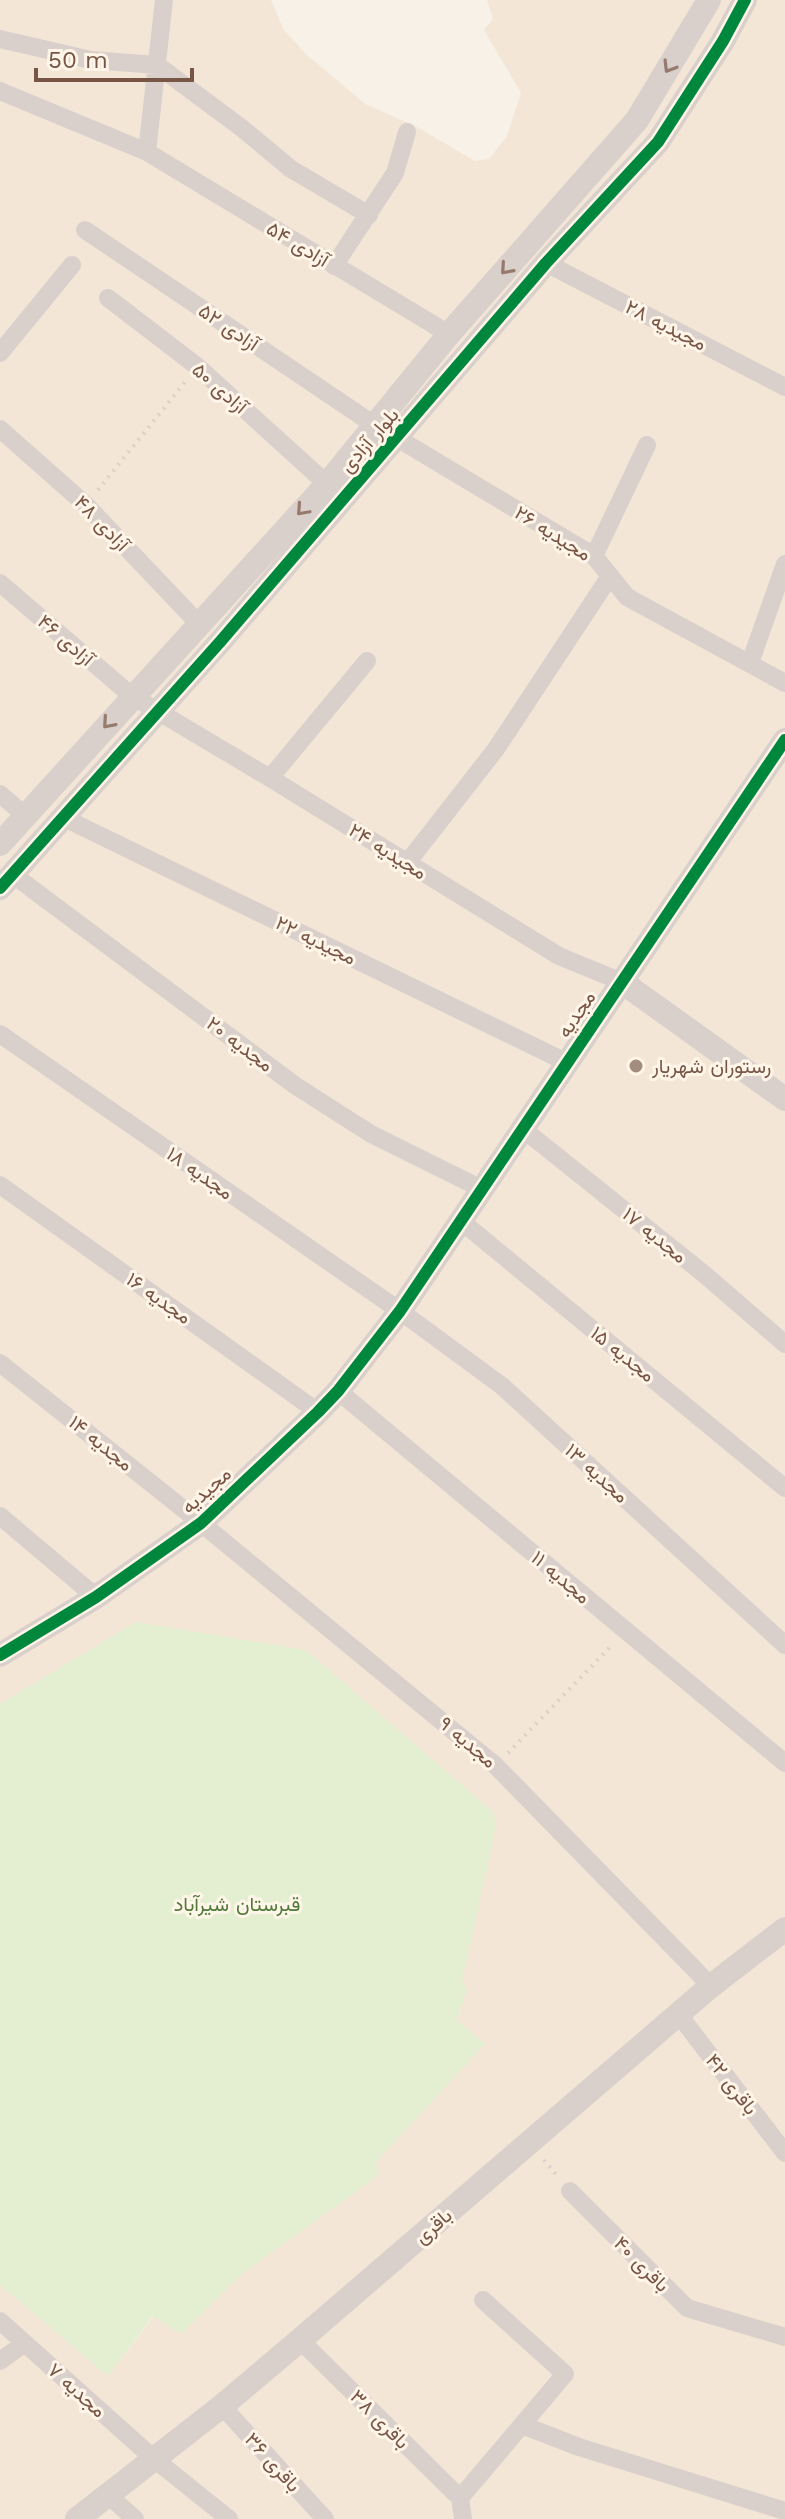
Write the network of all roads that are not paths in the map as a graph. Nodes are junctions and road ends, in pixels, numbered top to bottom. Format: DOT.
graph roads {
  1 [pos="164,0"];
  2 [pos="707,0"];
  3 [pos="745,0"];
  4 [pos="0,39"];
  5 [pos="157,65"];
  6 [pos="0,91"];
  7 [pos="407,132"];
  8 [pos="147,152"];
  9 [pos="562,204"];
  10 [pos="369,215"];
  11 [pos="583,222"];
  12 [pos="85,230"];
  13 [pos="546,263"];
  14 [pos="72,265"];
  15 [pos="334,266"];
  16 [pos="108,298"];
  17 [pos="449,334"];
  18 [pos="0,353"];
  19 [pos="785,387"];
  20 [pos="373,424"];
  21 [pos="0,429"];
  22 [pos="397,438"];
  23 [pos="647,445"];
  24 [pos="327,484"];
  25 [pos="594,556"];
  26 [pos="785,564"];
  27 [pos="610,576"];
  28 [pos="0,583"];
  29 [pos="199,624"];
  30 [pos="220,642"];
  31 [pos="367,661"];
  32 [pos="750,663"];
  33 [pos="785,683"];
  34 [pos="132,696"];
  35 [pos="158,712"];
  36 [pos="785,740"];
  37 [pos="270,778"];
  38 [pos="0,794"];
  39 [pos="26,816"];
  40 [pos="64,818"];
  41 [pos="0,844"];
  42 [pos="407,863"];
  43 [pos="6,881"];
  44 [pos="622,982"];
  45 [pos="0,1034"];
  46 [pos="568,1063"];
  47 [pos="785,1099"];
  48 [pos="523,1129"];
  49 [pos="0,1185"];
  50 [pos="482,1189"];
  51 [pos="461,1221"];
  52 [pos="400,1311"];
  53 [pos="785,1344"];
  54 [pos="0,1363"];
  55 [pos="338,1391"];
  56 [pos="318,1412"];
  57 [pos="785,1488"];
  58 [pos="0,1516"];
  59 [pos="201,1523"];
  60 [pos="96,1597"];
  61 [pos="785,1645"];
  62 [pos="0,1655"];
  63 [pos="785,1763"];
  64 [pos="785,1929"];
  65 [pos="711,1986"];
  66 [pos="679,2015"];
  67 [pos="785,2153"];
  68 [pos="570,2191"];
  69 [pos="483,2300"];
  70 [pos="0,2321"];
  71 [pos="785,2337"];
  72 [pos="300,2340"];
  73 [pos="25,2343"];
  74 [pos="0,2361"];
  75 [pos="222,2406"];
  76 [pos="522,2425"];
  77 [pos="153,2458"];
  78 [pos="108,2495"];
  79 [pos="460,2498"];
  80 [pos="785,2511"];
  81 [pos="77,2519"];
  82 [pos="135,2519"];
  83 [pos="229,2519"];
  84 [pos="325,2519"];
  85 [pos="463,2519"];
  1 -- 5 [label="street"];
  2 -- 9 [label="street, بلوار آزادی, one-way"];
  3 -- 11 [label="street, بلوار آزادی"];
  4 -- 5 [label="street"];
  5 -- 8 [label="street"];
  5 -- 10 [label="street"];
  6 -- 8 [label="street, آزادی ۵۴"];
  7 -- 10 [label="street"];
  8 -- 15 [label="street, آزادی ۵۴"];
  9 -- 11 [label="street"];
  9 -- 17 [label="street, بلوار آزادی, one-way"];
  10 -- 15 [label="street"];
  11 -- 13 [label="street, بلوار آزادی"];
  12 -- 20 [label="street, آزادی ۵۲"];
  13 -- 19 [label="street, مجیدیه ۲۸"];
  13 -- 22 [label="street, بلوار آزادی"];
  14 -- 18 [label="street"];
  15 -- 17 [label="street, آزادی ۵۴"];
  16 -- 24 [label="street, آزادی ۵۰"];
  17 -- 20 [label="street, بلوار آزادی"];
  20 -- 22 [label="street"];
  20 -- 24 [label="street, بلوار آزادی"];
  21 -- 29 [label="street, آزادی ۴۸"];
  22 -- 25 [label="street, مجیدیه ۲۶"];
  22 -- 30 [label="street, بلوار آزادی"];
  23 -- 25 [label="street"];
  24 -- 29 [label="street, بلوار آزادی, one-way"];
  25 -- 27 [label="street, مجیدیه ۲۶"];
  26 -- 32 [label="street"];
  27 -- 32 [label="street, مجیدیه ۲۶"];
  27 -- 42 [label="street"];
  28 -- 34 [label="street, آزادی ۴۶"];
  29 -- 30 [label="street"];
  29 -- 34 [label="street, بلوار آزادی"];
  30 -- 35 [label="street, بلوار آزادی"];
  31 -- 37 [label="street"];
  32 -- 33 [label="street, مجیدیه ۲۶"];
  34 -- 35 [label="street, آزادی ۴۶"];
  34 -- 39 [label="street, بلوار آزادی, one-way"];
  35 -- 37 [label="street, مجیدیه ۲۴"];
  35 -- 40 [label="street, بلوار آزادی"];
  36 -- 44 [label="street, مجدیه"];
  37 -- 42 [label="street, مجیدیه ۲۴"];
  38 -- 39 [label="street"];
  39 -- 41 [label="street, بلوار آزادی"];
  40 -- 43 [label="street, بلوار آزادی"];
  40 -- 46 [label="street, مجیدیه ۲۲"];
  42 -- 44 [label="street, مجیدیه ۲۴"];
  43 -- 50 [label="street, مجدیه ۲۰"];
  44 -- 46 [label="street, مجدیه"];
  44 -- 47 [label="street"];
  45 -- 52 [label="street, مجدیه ۱۸"];
  46 -- 48 [label="street, مجدیه"];
  48 -- 50 [label="street, مجدیه"];
  48 -- 53 [label="street, مجدیه ۱۷"];
  49 -- 56 [label="street, مجدیه ۱۶"];
  50 -- 51 [label="street, مجدیه"];
  51 -- 52 [label="street, مجدیه"];
  51 -- 57 [label="street, مجدیه ۱۵"];
  52 -- 55 [label="street, مجیدیه"];
  52 -- 61 [label="street, مجدیه ۱۳"];
  54 -- 59 [label="street, مجدیه ۱۴"];
  55 -- 56 [label="street, مجیدیه"];
  55 -- 63 [label="street, مجدیه ۱۱"];
  56 -- 59 [label="street, مجیدیه"];
  58 -- 60 [label="street"];
  59 -- 60 [label="street, مجیدیه"];
  59 -- 65 [label="street, مجدیه ۹"];
  60 -- 62 [label="street, مجیدیه"];
  64 -- 65 [label="street, باقری"];
  65 -- 66 [label="street, باقری"];
  66 -- 67 [label="street, باقری ۴۲"];
  66 -- 72 [label="street, باقری"];
  68 -- 71 [label="street, باقری ۴۰"];
  69 -- 76 [label="street"];
  70 -- 73 [label="street, مجدیه ۷"];
  72 -- 75 [label="street, باقری"];
  72 -- 79 [label="street, باقری ۳۸"];
  73 -- 74 [label="street"];
  73 -- 77 [label="street, مجدیه ۷"];
  75 -- 77 [label="street, باقری"];
  75 -- 84 [label="street, باقری ۳۶"];
  76 -- 79 [label="street"];
  76 -- 80 [label="street"];
  77 -- 78 [label="street, باقری"];
  77 -- 83 [label="street, مجدیه ۷"];
  78 -- 81 [label="street, باقری"];
  78 -- 82 [label="street"];
  79 -- 85 [label="street"];
}
